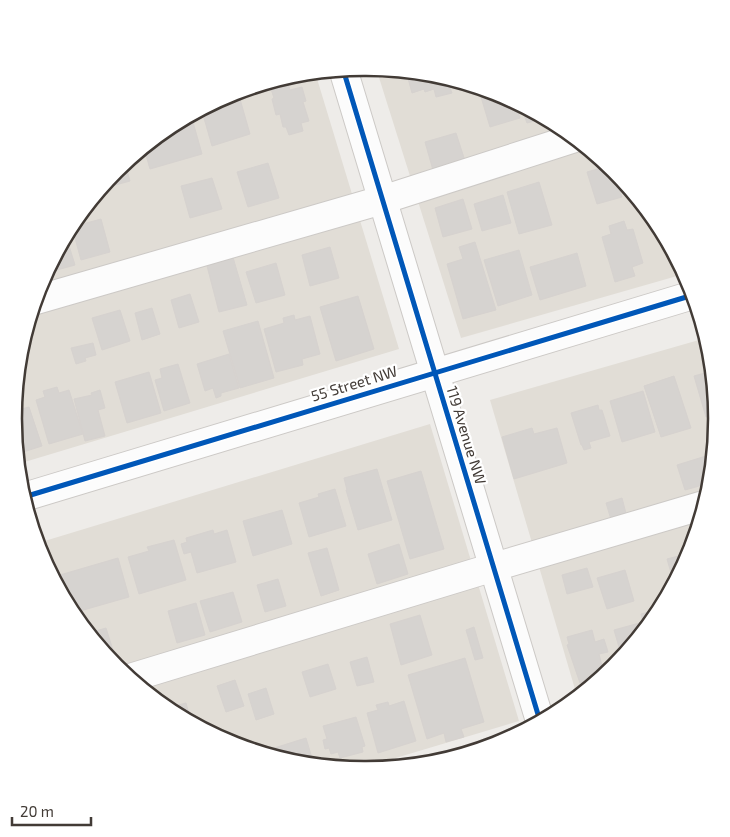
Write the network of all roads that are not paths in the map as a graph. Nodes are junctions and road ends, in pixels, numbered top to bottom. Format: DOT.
graph roads {
  1 [pos="345,77"];
  2 [pos="565,141"];
  3 [pos="382,200"];
  4 [pos="45,297"];
  5 [pos="685,297"];
  6 [pos="435,372"];
  7 [pos="31,495"];
  8 [pos="696,507"];
  9 [pos="494,567"];
  10 [pos="138,675"];
  11 [pos="538,714"];
  1 -- 3 [label="street, 119 Avenue NW"];
  2 -- 3 [label="street"];
  3 -- 4 [label="street"];
  3 -- 6 [label="street, 119 Avenue NW"];
  5 -- 6 [label="street, 55 Street NW"];
  6 -- 7 [label="street, 55 Street NW"];
  6 -- 9 [label="street, 119 Avenue NW"];
  8 -- 9 [label="street"];
  9 -- 10 [label="street"];
  9 -- 11 [label="street, 119 Avenue NW"];
}
